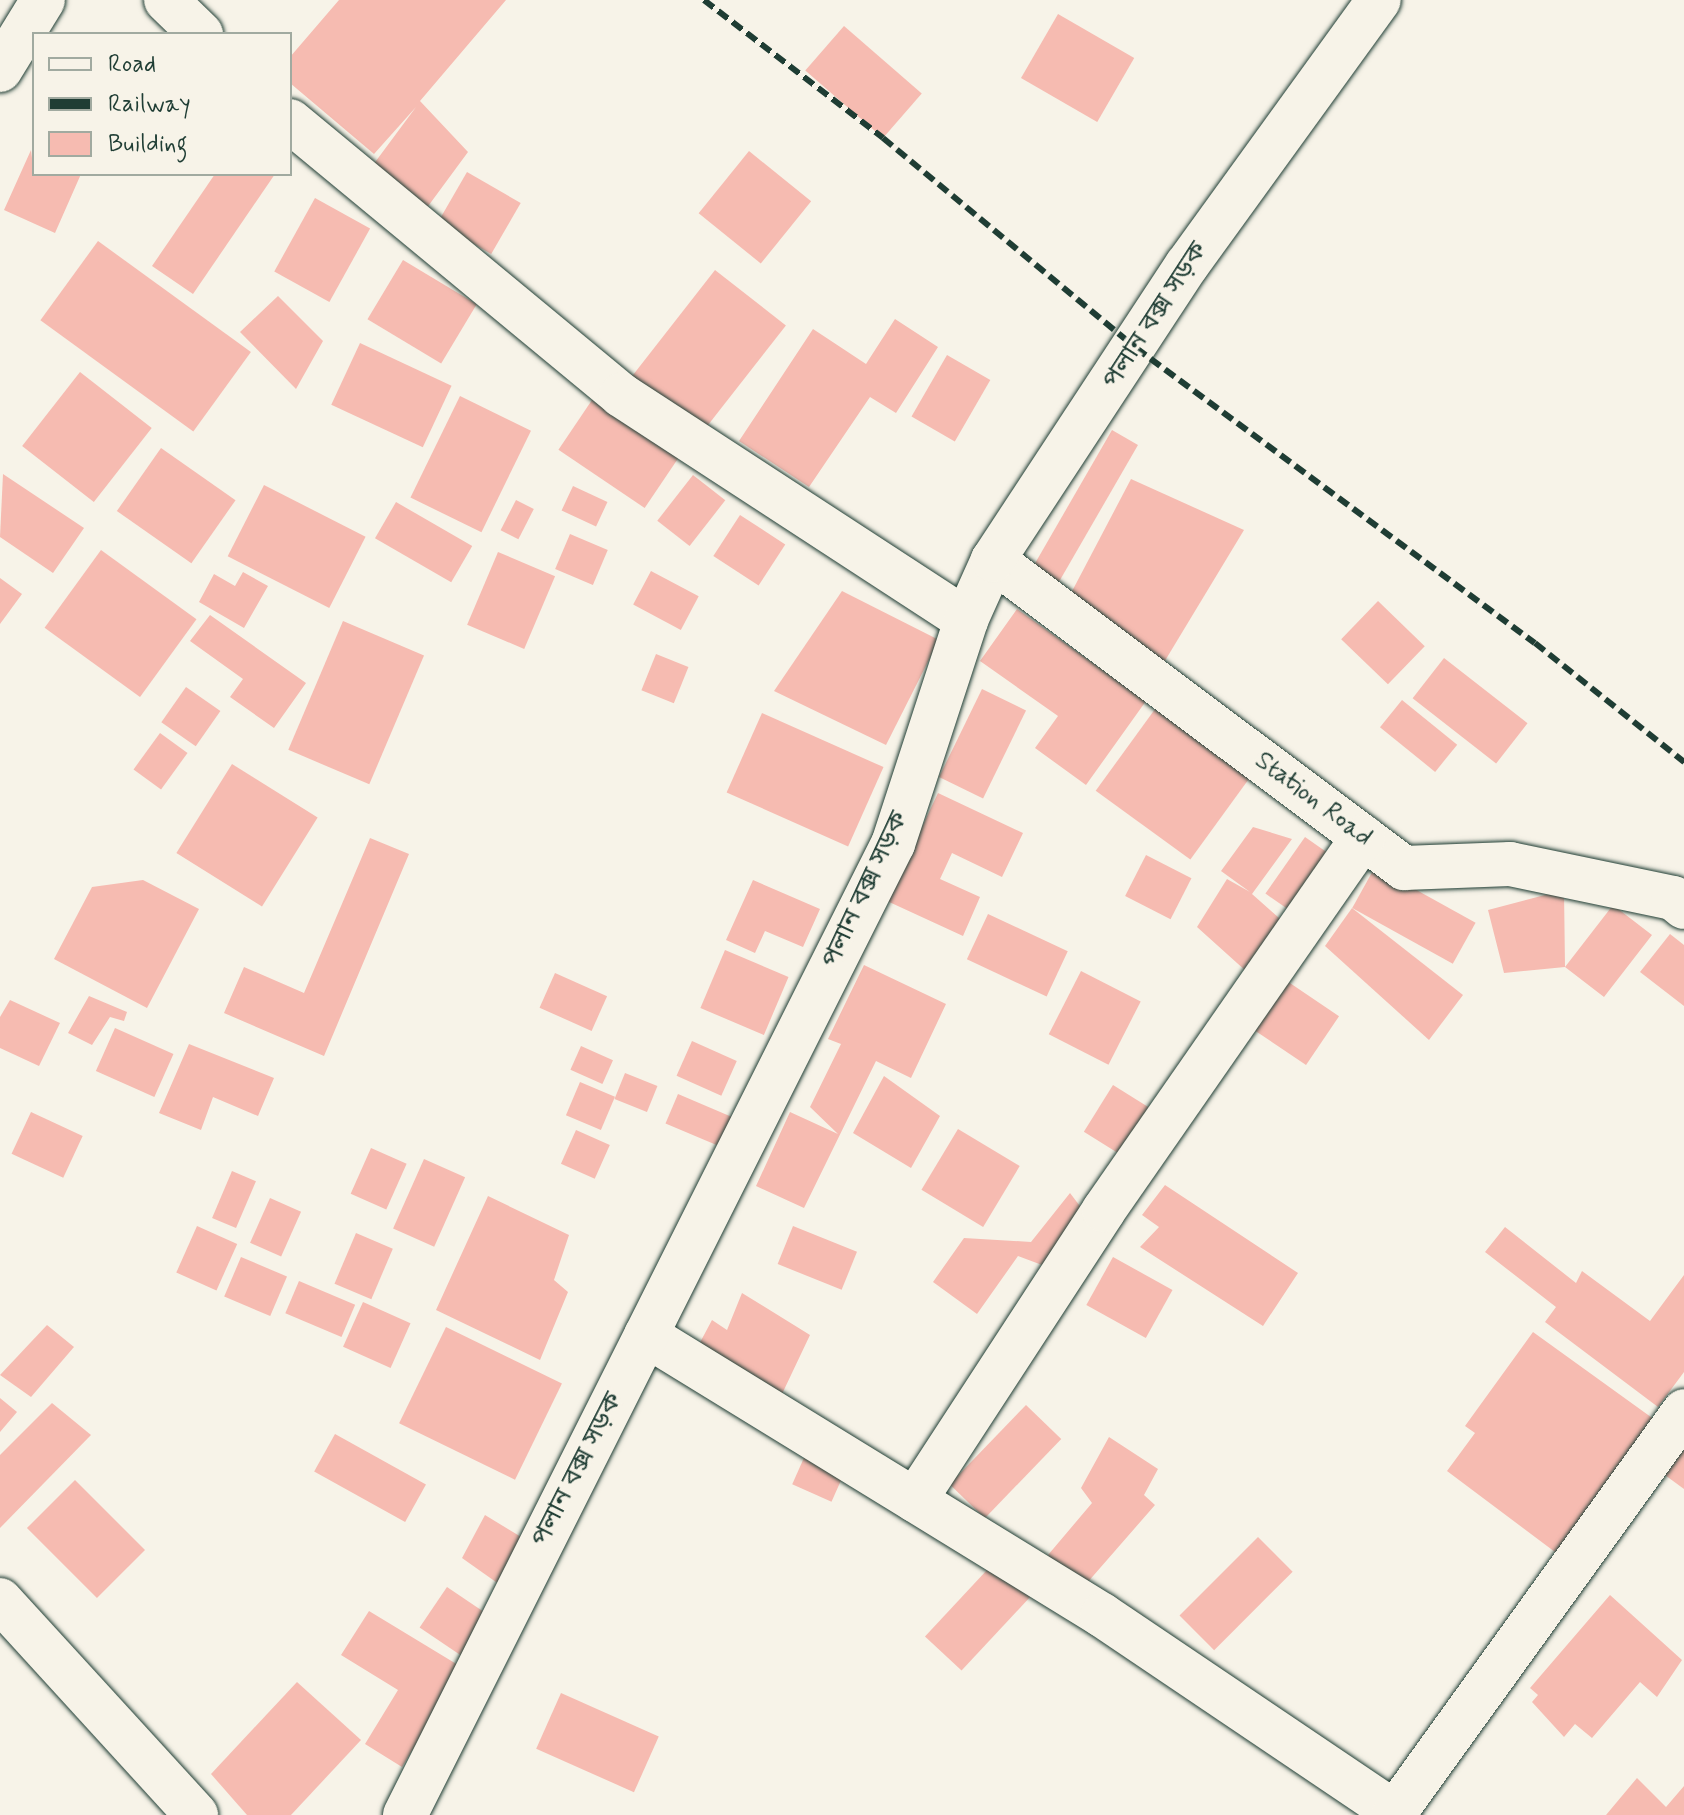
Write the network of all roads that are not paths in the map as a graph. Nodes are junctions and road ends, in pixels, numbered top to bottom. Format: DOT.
graph roads {
  1 [pos="43,0"];
  2 [pos="166,0"];
  3 [pos="1379,0"];
  4 [pos="199,32"];
  5 [pos="0,70"];
  6 [pos="292,123"];
  7 [pos="993,560"];
  8 [pos="966,620"];
  9 [pos="1363,837"];
  10 [pos="1684,907"];
  11 [pos="646,1335"];
  12 [pos="1684,1411"];
  13 [pos="915,1500"];
  14 [pos="0,1600"];
  15 [pos="1396,1814"];
  16 [pos="196,1815"];
  17 [pos="405,1815"];
  1 -- 5 [label="street"];
  2 -- 4 [label="street"];
  3 -- 7 [label="street, পলান বক্স সড়ক"];
  6 -- 8 [label="street"];
  7 -- 8 [label="street, পলান বক্স সড়ক"];
  7 -- 9 [label="street, Station Road"];
  8 -- 11 [label="street, পলান বক্স সড়ক"];
  9 -- 10 [label="street, Station Road"];
  9 -- 13 [label="street"];
  11 -- 13 [label="street"];
  11 -- 17 [label="street, পলান বক্স সড়ক"];
  12 -- 15 [label="street"];
  13 -- 15 [label="street"];
  14 -- 16 [label="street"];
}
